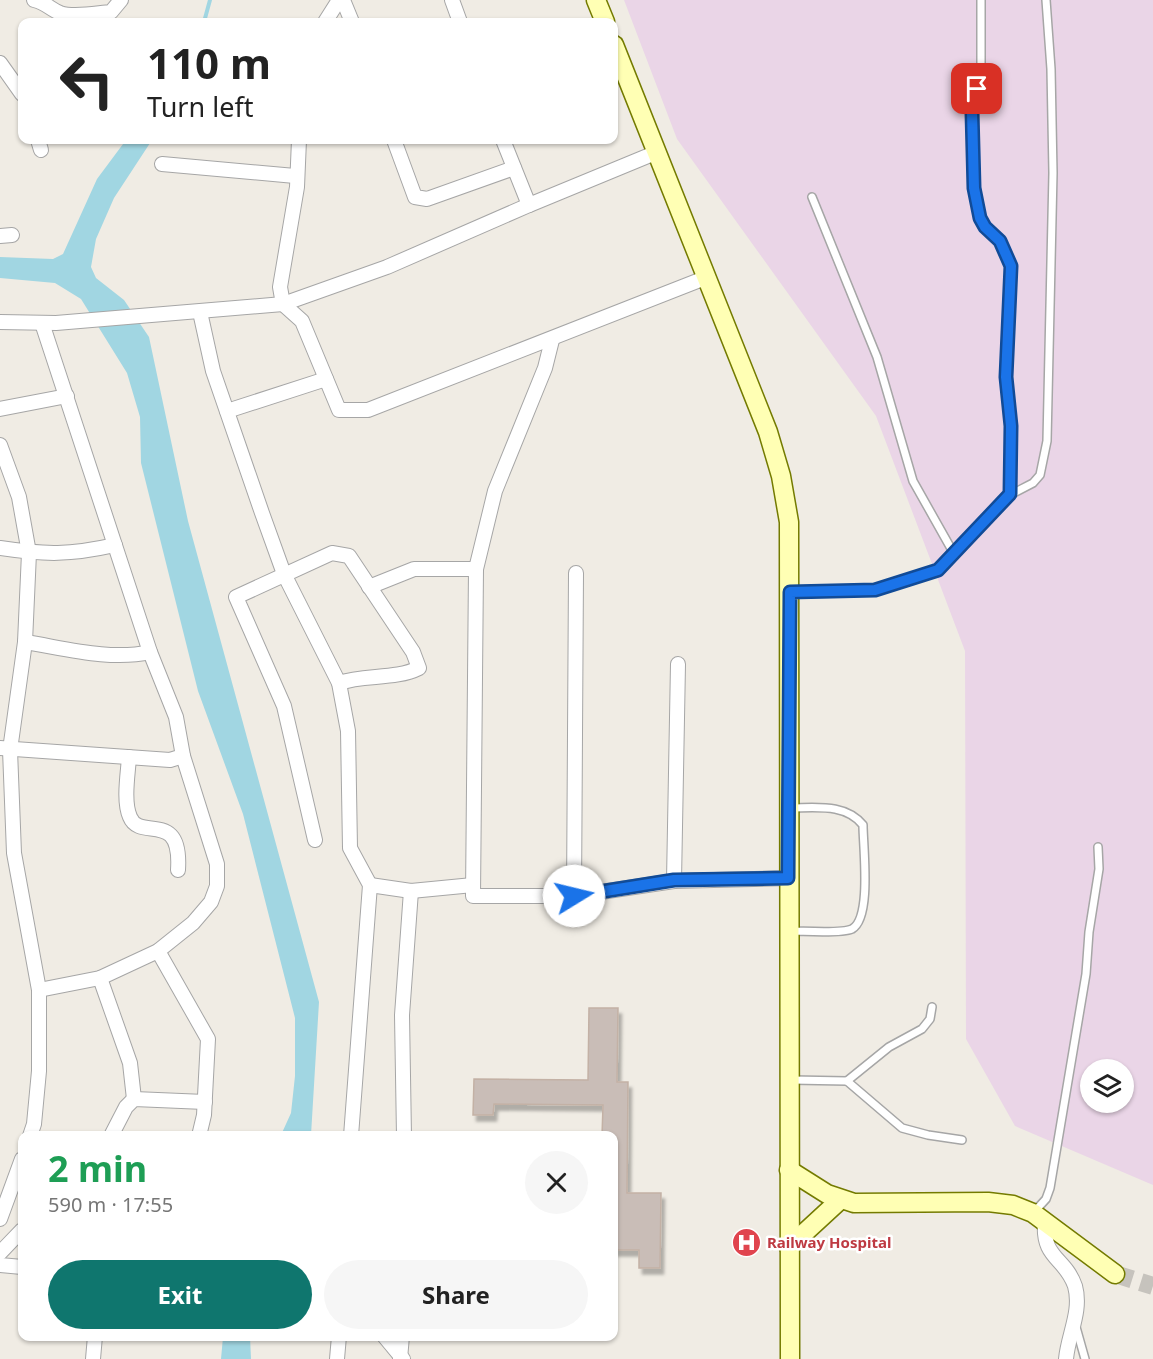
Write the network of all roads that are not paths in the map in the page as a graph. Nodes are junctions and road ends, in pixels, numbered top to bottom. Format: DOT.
graph roads {
  1 [pos="34,0"];
  2 [pos="122,0"];
  3 [pos="341,0"];
  4 [pos="452,0"];
  5 [pos="596,0"];
  6 [pos="981,0"];
  7 [pos="1046,0"];
  8 [pos="86,18"];
  9 [pos="328,18"];
  10 [pos="350,18"];
  11 [pos="459,18"];
  12 [pos="603,18"];
  13 [pos="618,56"];
  14 [pos="0,63"];
  15 [pos="18,88"];
  16 [pos="299,144"];
  17 [pos="395,144"];
  18 [pos="505,144"];
  19 [pos="655,153"];
  20 [pos="162,164"];
  21 [pos="514,168"];
  22 [pos="296,176"];
  23 [pos="812,197"];
  24 [pos="529,205"];
  25 [pos="705,278"];
  26 [pos="283,304"];
  27 [pos="200,312"];
  28 [pos="0,322"];
  29 [pos="49,323"];
  30 [pos="552,340"];
  31 [pos="326,379"];
  32 [pos="67,396"];
  33 [pos="0,409"];
  34 [pos="227,411"];
  35 [pos="0,445"];
  36 [pos="1010,494"];
  37 [pos="115,545"];
  38 [pos="0,548"];
  39 [pos="953,552"];
  40 [pos="29,553"];
  41 [pos="476,569"];
  42 [pos="576,573"];
  43 [pos="284,574"];
  44 [pos="369,587"];
  45 [pos="790,592"];
  46 [pos="25,642"];
  47 [pos="150,652"];
  48 [pos="678,664"];
  49 [pos="339,683"];
  50 [pos="5,749"];
  51 [pos="183,756"];
  52 [pos="129,757"];
  53 [pos="788,808"];
  54 [pos="315,840"];
  55 [pos="1098,847"];
  56 [pos="178,870"];
  57 [pos="788,878"];
  58 [pos="674,880"];
  59 [pos="370,885"];
  60 [pos="473,885"];
  61 [pos="411,891"];
  62 [pos="574,896"];
  63 [pos="788,931"];
  64 [pos="158,951"];
  65 [pos="100,978"];
  66 [pos="39,990"];
  67 [pos="932,1007"];
  68 [pos="789,1080"];
  69 [pos="847,1081"];
  70 [pos="134,1099"];
  71 [pos="205,1102"];
  72 [pos="32,1131"];
  73 [pos="114,1131"];
  74 [pos="200,1131"];
  75 [pos="351,1131"];
  76 [pos="404,1131"];
  77 [pos="962,1140"];
  78 [pos="18,1170"];
  79 [pos="789,1170"];
  80 [pos="840,1200"];
  81 [pos="1039,1218"];
  82 [pos="0,1219"];
  83 [pos="18,1234"];
  84 [pos="789,1247"];
  85 [pos="0,1253"];
  86 [pos="3,1263"];
  87 [pos="18,1266"];
  88 [pos="1115,1274"];
  89 [pos="1074,1322"];
  90 [pos="95,1341"];
  91 [pos="339,1341"];
  92 [pos="388,1341"];
  93 [pos="402,1341"];
  94 [pos="401,1358"];
  95 [pos="93,1359"];
  96 [pos="337,1359"];
  97 [pos="790,1359"];
  98 [pos="1066,1359"];
  99 [pos="1085,1359"];
  1 -- 8 [label="street"];
  2 -- 8 [label="street"];
  3 -- 9 [label="street"];
  3 -- 10 [label="street"];
  4 -- 11 [label="street"];
  5 -- 12 [label="main road"];
  6 -- 36 [label="lane"];
  7 -- 36 [label="lane"];
  13 -- 19 [label="main road"];
  14 -- 15 [label="street"];
  16 -- 22 [label="street"];
  17 -- 21 [label="street"];
  18 -- 21 [label="street"];
  19 -- 24 [label="street"];
  19 -- 25 [label="main road"];
  20 -- 22 [label="street"];
  21 -- 24 [label="street"];
  22 -- 26 [label="street"];
  23 -- 39 [label="lane"];
  24 -- 26 [label="street"];
  25 -- 30 [label="street"];
  25 -- 45 [label="main road"];
  26 -- 27 [label="street"];
  26 -- 31 [label="street"];
  27 -- 29 [label="street"];
  27 -- 34 [label="street"];
  28 -- 29 [label="street"];
  29 -- 32 [label="street"];
  30 -- 31 [label="street"];
  30 -- 41 [label="street"];
  31 -- 34 [label="street"];
  32 -- 33 [label="street"];
  32 -- 37 [label="street"];
  34 -- 43 [label="street"];
  35 -- 40 [label="street"];
  36 -- 39 [label="lane"];
  37 -- 40 [label="street"];
  37 -- 47 [label="street"];
  38 -- 40 [label="street"];
  39 -- 45 [label="lane"];
  40 -- 46 [label="street"];
  41 -- 44 [label="street"];
  41 -- 60 [label="street"];
  42 -- 62 [label="street"];
  43 -- 44 [label="street"];
  43 -- 49 [label="street"];
  43 -- 54 [label="street"];
  44 -- 49 [label="street"];
  45 -- 53 [label="main road"];
  46 -- 47 [label="street"];
  46 -- 50 [label="street"];
  47 -- 51 [label="street"];
  48 -- 58 [label="street"];
  49 -- 59 [label="street"];
  50 -- 52 [label="street"];
  50 -- 66 [label="street"];
  51 -- 52 [label="street"];
  51 -- 64 [label="street"];
  52 -- 56 [label="street"];
  53 -- 57 [label="main road"];
  53 -- 63 [label="lane"];
  55 -- 81 [label="lane"];
  57 -- 58 [label="street"];
  57 -- 63 [label="main road"];
  58 -- 62 [label="street"];
  59 -- 61 [label="street"];
  59 -- 75 [label="street"];
  60 -- 61 [label="street"];
  60 -- 62 [label="street"];
  61 -- 76 [label="street"];
  63 -- 68 [label="main road"];
  64 -- 65 [label="street"];
  64 -- 71 [label="street"];
  65 -- 66 [label="street"];
  65 -- 70 [label="street"];
  66 -- 72 [label="street"];
  67 -- 69 [label="lane"];
  68 -- 69 [label="lane"];
  68 -- 79 [label="main road"];
  69 -- 77 [label="lane"];
  70 -- 71 [label="street"];
  70 -- 73 [label="street"];
  71 -- 74 [label="street"];
  78 -- 82 [label="street"];
  79 -- 80 [label="main road"];
  79 -- 84 [label="main road"];
  80 -- 81 [label="main road"];
  80 -- 84 [label="main road"];
  81 -- 88 [label="main road"];
  81 -- 89 [label="street"];
  83 -- 85 [label="street"];
  84 -- 97 [label="main road"];
  86 -- 87 [label="street"];
  89 -- 98 [label="street"];
  89 -- 99 [label="lane"];
  90 -- 95 [label="street"];
  91 -- 96 [label="street"];
  92 -- 94 [label="street"];
  93 -- 94 [label="street"];
}
